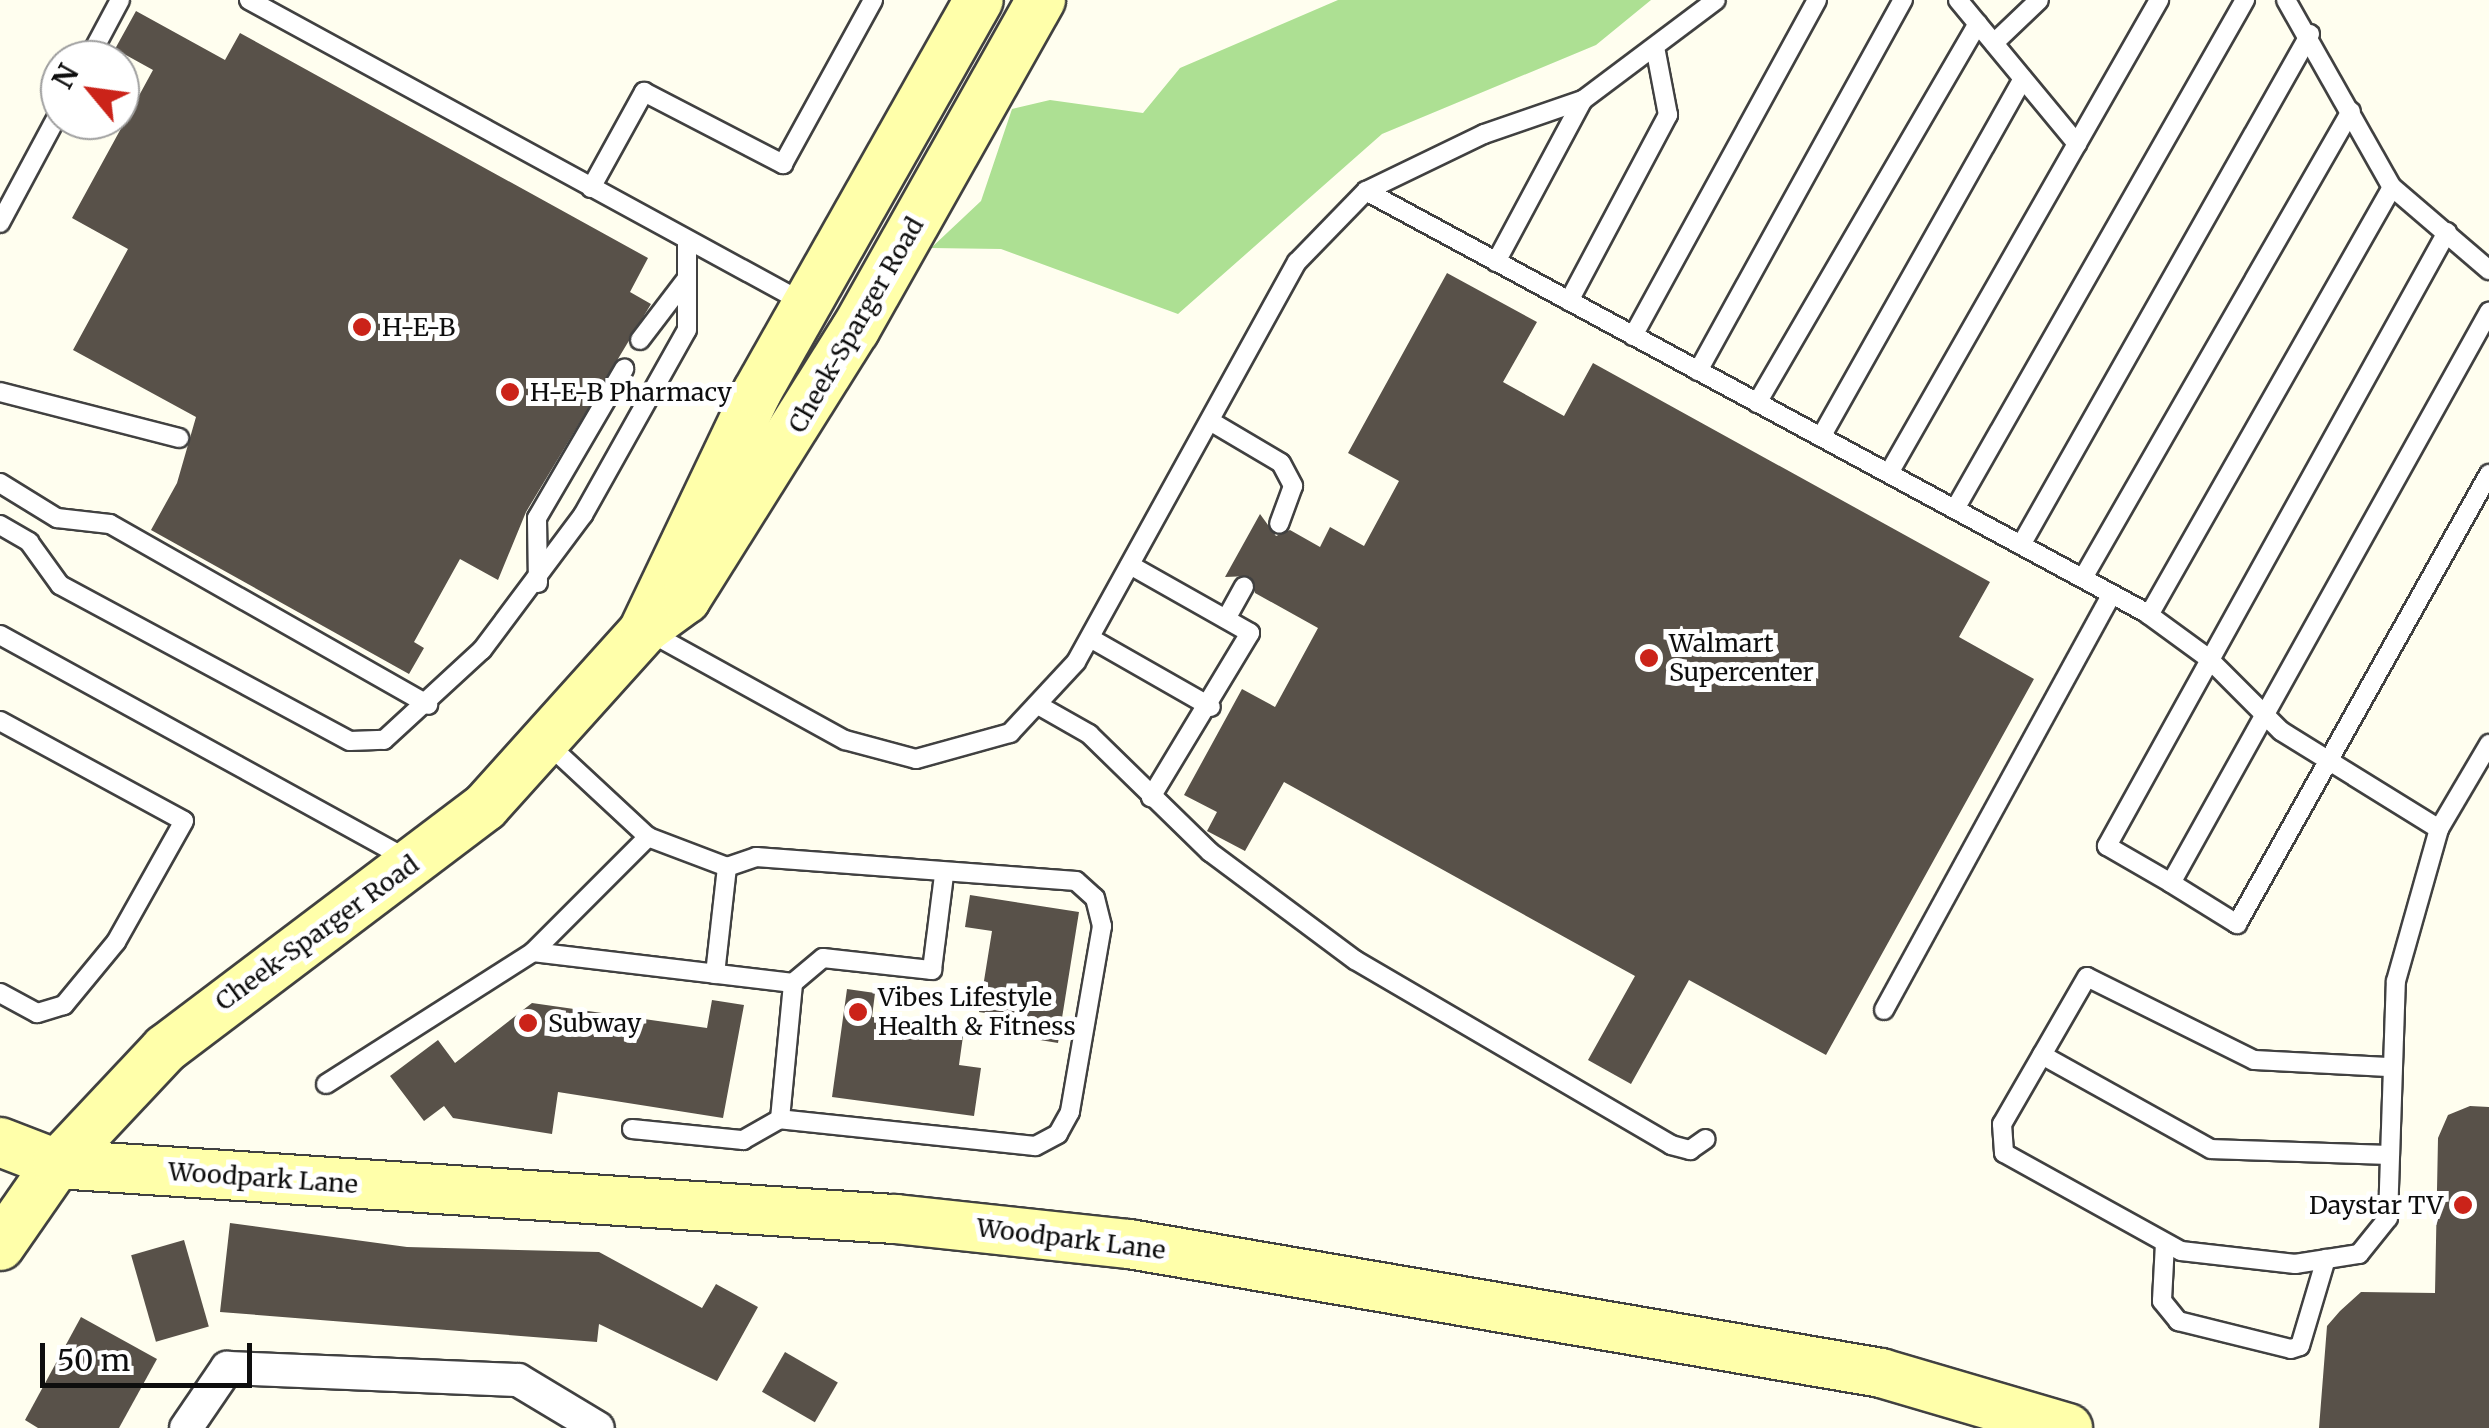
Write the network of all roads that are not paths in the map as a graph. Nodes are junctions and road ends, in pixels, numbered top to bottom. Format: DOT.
graph roads {
  1 [pos="120,0"];
  2 [pos="250,0"];
  3 [pos="874,0"];
  4 [pos="1041,0"];
  5 [pos="1716,0"];
  6 [pos="1817,0"];
  7 [pos="1903,0"];
  8 [pos="1958,0"];
  9 [pos="2038,0"];
  10 [pos="2159,0"];
  11 [pos="2245,0"];
  12 [pos="2286,0"];
  13 [pos="971,14"];
  14 [pos="1978,24"];
  15 [pos="2310,34"];
  16 [pos="99,40"];
  17 [pos="1994,43"];
  18 [pos="1656,52"];
  19 [pos="1012,53"];
  20 [pos="2023,79"];
  21 [pos="1583,100"];
  22 [pos="2351,111"];
  23 [pos="44,140"];
  24 [pos="2076,144"];
  25 [pos="2392,187"];
  26 [pos="591,188"];
  27 [pos="1366,192"];
  28 [pos="0,223"];
  29 [pos="2447,232"];
  30 [pos="687,240"];
  31 [pos="1496,262"];
  32 [pos="2489,270"];
  33 [pos="685,281"];
  34 [pos="1569,301"];
  35 [pos="807,305"];
  36 [pos="2489,312"];
  37 [pos="855,330"];
  38 [pos="1633,336"];
  39 [pos="640,340"];
  40 [pos="624,369"];
  41 [pos="1698,371"];
  42 [pos="0,392"];
  43 [pos="1757,402"];
  44 [pos="1210,421"];
  45 [pos="1821,437"];
  46 [pos="179,438"];
  47 [pos="1889,474"];
  48 [pos="2489,474"];
  49 [pos="0,483"];
  50 [pos="1955,509"];
  51 [pos="1278,524"];
  52 [pos="0,525"];
  53 [pos="2021,545"];
  54 [pos="1130,565"];
  55 [pos="2082,578"];
  56 [pos="538,584"];
  57 [pos="1244,588"];
  58 [pos="2112,594"];
  59 [pos="2149,614"];
  60 [pos="1226,619"];
  61 [pos="644,630"];
  62 [pos="0,634"];
  63 [pos="1090,638"];
  64 [pos="2208,658"];
  65 [pos="1038,705"];
  66 [pos="428,706"];
  67 [pos="1211,707"];
  68 [pos="2264,716"];
  69 [pos="0,722"];
  70 [pos="548,744"];
  71 [pos="2489,744"];
  72 [pos="2330,762"];
  73 [pos="1152,797"];
  74 [pos="2439,829"];
  75 [pos="648,837"];
  76 [pos="416,864"];
  77 [pos="726,867"];
  78 [pos="944,875"];
  79 [pos="2171,884"];
  80 [pos="532,952"];
  81 [pos="715,974"];
  82 [pos="793,983"];
  83 [pos="0,994"];
  84 [pos="1884,1010"];
  85 [pos="2042,1055"];
  86 [pos="2388,1067"];
  87 [pos="326,1084"];
  88 [pos="780,1120"];
  89 [pos="632,1129"];
  90 [pos="1706,1139"];
  91 [pos="0,1142"];
  92 [pos="2388,1154"];
  93 [pos="57,1164"];
  94 [pos="2165,1243"];
  95 [pos="0,1246"];
  96 [pos="2326,1259"];
  97 [pos="2058,1427"];
  98 [pos="186,1428"];
  99 [pos="598,1428"];
  1 -- 16 [label="lane"];
  2 -- 26 [label="lane"];
  3 -- 26 [label="lane"];
  4 -- 19 [label="main road, Cheek-Sparger Road"];
  5 -- 18 [label="lane"];
  6 -- 38 [label="lane"];
  7 -- 41 [label="lane"];
  8 -- 14 [label="lane"];
  9 -- 17 [label="lane"];
  10 -- 24 [label="lane"];
  11 -- 50 [label="lane"];
  12 -- 15 [label="lane"];
  13 -- 19 [label="main road"];
  13 -- 35 [label="main road, Cheek-Sparger Road"];
  14 -- 17 [label="lane"];
  14 -- 43 [label="lane"];
  15 -- 22 [label="lane"];
  15 -- 53 [label="lane"];
  17 -- 20 [label="lane"];
  18 -- 21 [label="lane"];
  18 -- 34 [label="lane"];
  19 -- 37 [label="main road, Cheek-Sparger Road"];
  20 -- 24 [label="lane"];
  20 -- 45 [label="lane"];
  21 -- 27 [label="lane"];
  21 -- 31 [label="lane"];
  22 -- 25 [label="lane"];
  22 -- 55 [label="lane"];
  23 -- 28 [label="lane"];
  24 -- 47 [label="lane"];
  25 -- 29 [label="lane"];
  25 -- 59 [label="lane"];
  26 -- 30 [label="lane"];
  27 -- 31 [label="lane"];
  27 -- 44 [label="lane"];
  29 -- 32 [label="lane"];
  29 -- 64 [label="lane"];
  30 -- 33 [label="lane"];
  30 -- 35 [label="lane"];
  31 -- 34 [label="lane"];
  33 -- 39 [label="lane"];
  33 -- 56 [label="lane"];
  34 -- 38 [label="lane"];
  35 -- 37 [label="main road"];
  35 -- 61 [label="main road, Cheek-Sparger Road"];
  36 -- 68 [label="lane"];
  37 -- 61 [label="main road, Cheek-Sparger Road"];
  38 -- 41 [label="lane"];
  40 -- 56 [label="lane"];
  41 -- 43 [label="lane"];
  42 -- 46 [label="lane"];
  43 -- 45 [label="lane"];
  44 -- 51 [label="lane"];
  44 -- 54 [label="lane"];
  45 -- 47 [label="lane"];
  47 -- 50 [label="lane"];
  48 -- 72 [label="lane"];
  49 -- 66 [label="lane"];
  50 -- 53 [label="lane"];
  52 -- 66 [label="lane"];
  53 -- 55 [label="lane"];
  54 -- 60 [label="lane"];
  54 -- 63 [label="lane"];
  55 -- 58 [label="lane"];
  56 -- 66 [label="lane"];
  57 -- 60 [label="lane"];
  58 -- 59 [label="lane"];
  58 -- 84 [label="lane"];
  59 -- 64 [label="lane"];
  60 -- 67 [label="lane"];
  61 -- 65 [label="lane"];
  61 -- 70 [label="main road, Cheek-Sparger Road"];
  62 -- 76 [label="lane"];
  63 -- 65 [label="lane"];
  63 -- 67 [label="lane"];
  64 -- 68 [label="lane"];
  64 -- 79 [label="lane"];
  65 -- 73 [label="lane"];
  67 -- 73 [label="lane"];
  68 -- 72 [label="lane"];
  68 -- 79 [label="lane"];
  69 -- 83 [label="lane"];
  70 -- 75 [label="lane"];
  70 -- 76 [label="main road, Cheek-Sparger Road"];
  71 -- 74 [label="lane"];
  72 -- 74 [label="lane"];
  72 -- 79 [label="lane"];
  73 -- 90 [label="lane"];
  74 -- 86 [label="lane"];
  75 -- 77 [label="lane"];
  75 -- 80 [label="lane"];
  76 -- 93 [label="main road, Cheek-Sparger Road"];
  77 -- 78 [label="lane"];
  77 -- 81 [label="lane"];
  78 -- 82 [label="lane"];
  78 -- 88 [label="lane"];
  80 -- 81 [label="lane"];
  80 -- 87 [label="lane"];
  81 -- 82 [label="lane"];
  82 -- 88 [label="lane"];
  85 -- 86 [label="lane"];
  85 -- 92 [label="lane"];
  85 -- 94 [label="lane"];
  86 -- 92 [label="lane"];
  88 -- 89 [label="lane"];
  91 -- 93 [label="main road, Woodpark Lane"];
  92 -- 96 [label="lane"];
  93 -- 95 [label="main road, Cheek-Sparger Road"];
  93 -- 97 [label="main road, Woodpark Lane"];
  94 -- 96 [label="lane"];
  94 -- 96 [label="lane"];
  98 -- 99 [label="street"];
}
